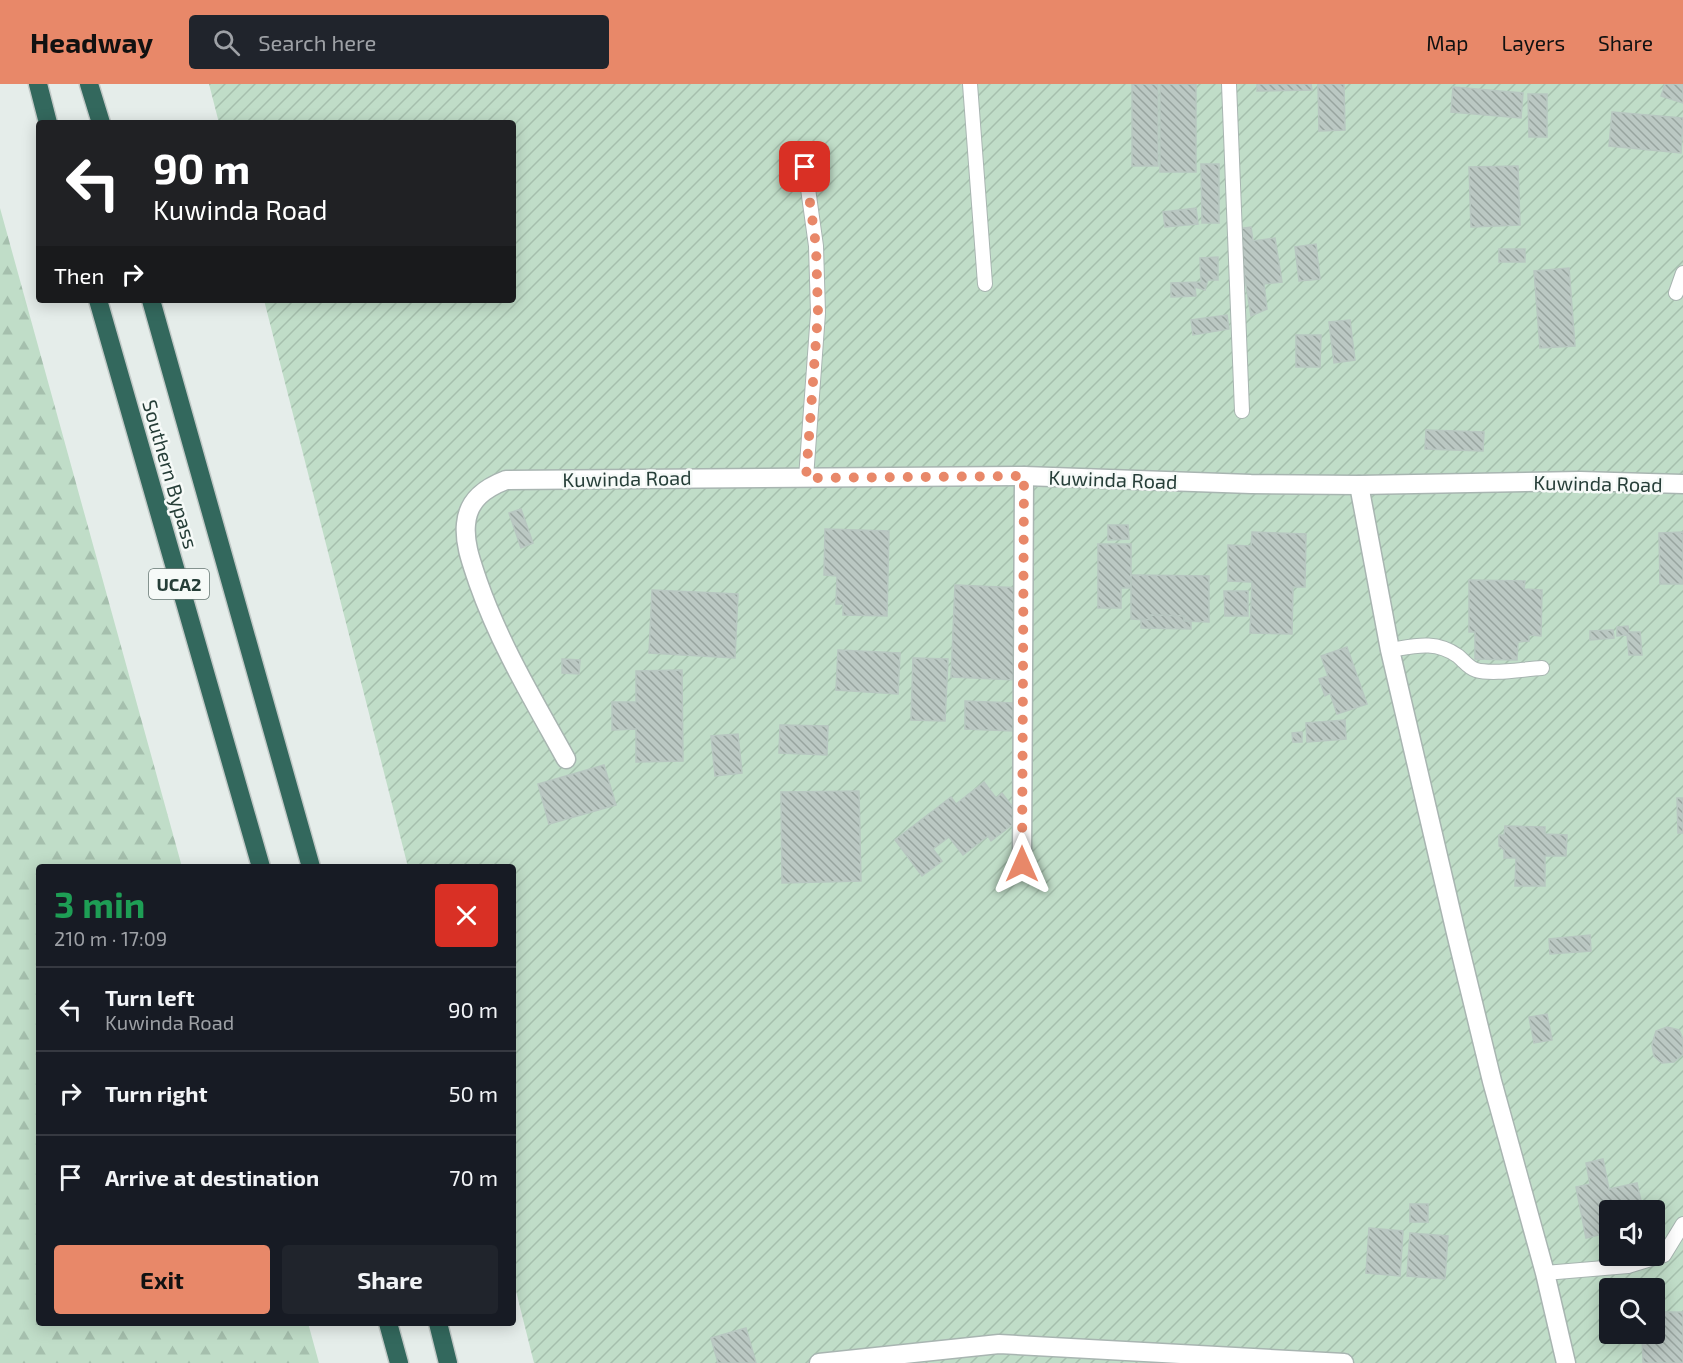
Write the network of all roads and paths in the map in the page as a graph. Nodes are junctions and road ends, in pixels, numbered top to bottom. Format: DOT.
graph roads {
  1 [pos="38,84"];
  2 [pos="89,84"];
  3 [pos="970,84"];
  4 [pos="1229,84"];
  5 [pos="47,120"];
  6 [pos="99,120"];
  7 [pos="805,167"];
  8 [pos="1683,273"];
  9 [pos="985,284"];
  10 [pos="1676,293"];
  11 [pos="99,303"];
  12 [pos="152,303"];
  13 [pos="1242,411"];
  14 [pos="1024,476"];
  15 [pos="806,478"];
  16 [pos="1683,484"];
  17 [pos="1359,485"];
  18 [pos="1390,650"];
  19 [pos="1542,668"];
  20 [pos="566,759"];
  21 [pos="260,864"];
  22 [pos="310,864"];
  23 [pos="1022,864"];
  24 [pos="1683,1224"];
  25 [pos="1545,1273"];
  26 [pos="389,1326"];
  27 [pos="439,1326"];
  28 [pos="399,1363"];
  29 [pos="448,1363"];
  30 [pos="819,1363"];
  31 [pos="1344,1363"];
  32 [pos="1566,1363"];
  1 -- 5 [label="highway"];
  2 -- 6 [label="highway"];
  3 -- 9 [label="lane"];
  4 -- 13 [label="lane"];
  7 -- 15 [label="lane"];
  8 -- 10 [label="lane"];
  11 -- 21 [label="highway, Southern Bypass / UCA2"];
  12 -- 22 [label="highway, Southern Bypass / UCA2"];
  14 -- 15 [label="street, Kuwinda Road"];
  14 -- 17 [label="street, Kuwinda Road"];
  14 -- 23 [label="street"];
  15 -- 20 [label="street, Kuwinda Road"];
  16 -- 17 [label="street, Kuwinda Road"];
  17 -- 18 [label="street"];
  18 -- 19 [label="lane"];
  18 -- 25 [label="street"];
  24 -- 25 [label="lane"];
  25 -- 32 [label="street"];
  26 -- 28 [label="highway"];
  27 -- 29 [label="highway"];
  30 -- 31 [label="street"];
}
